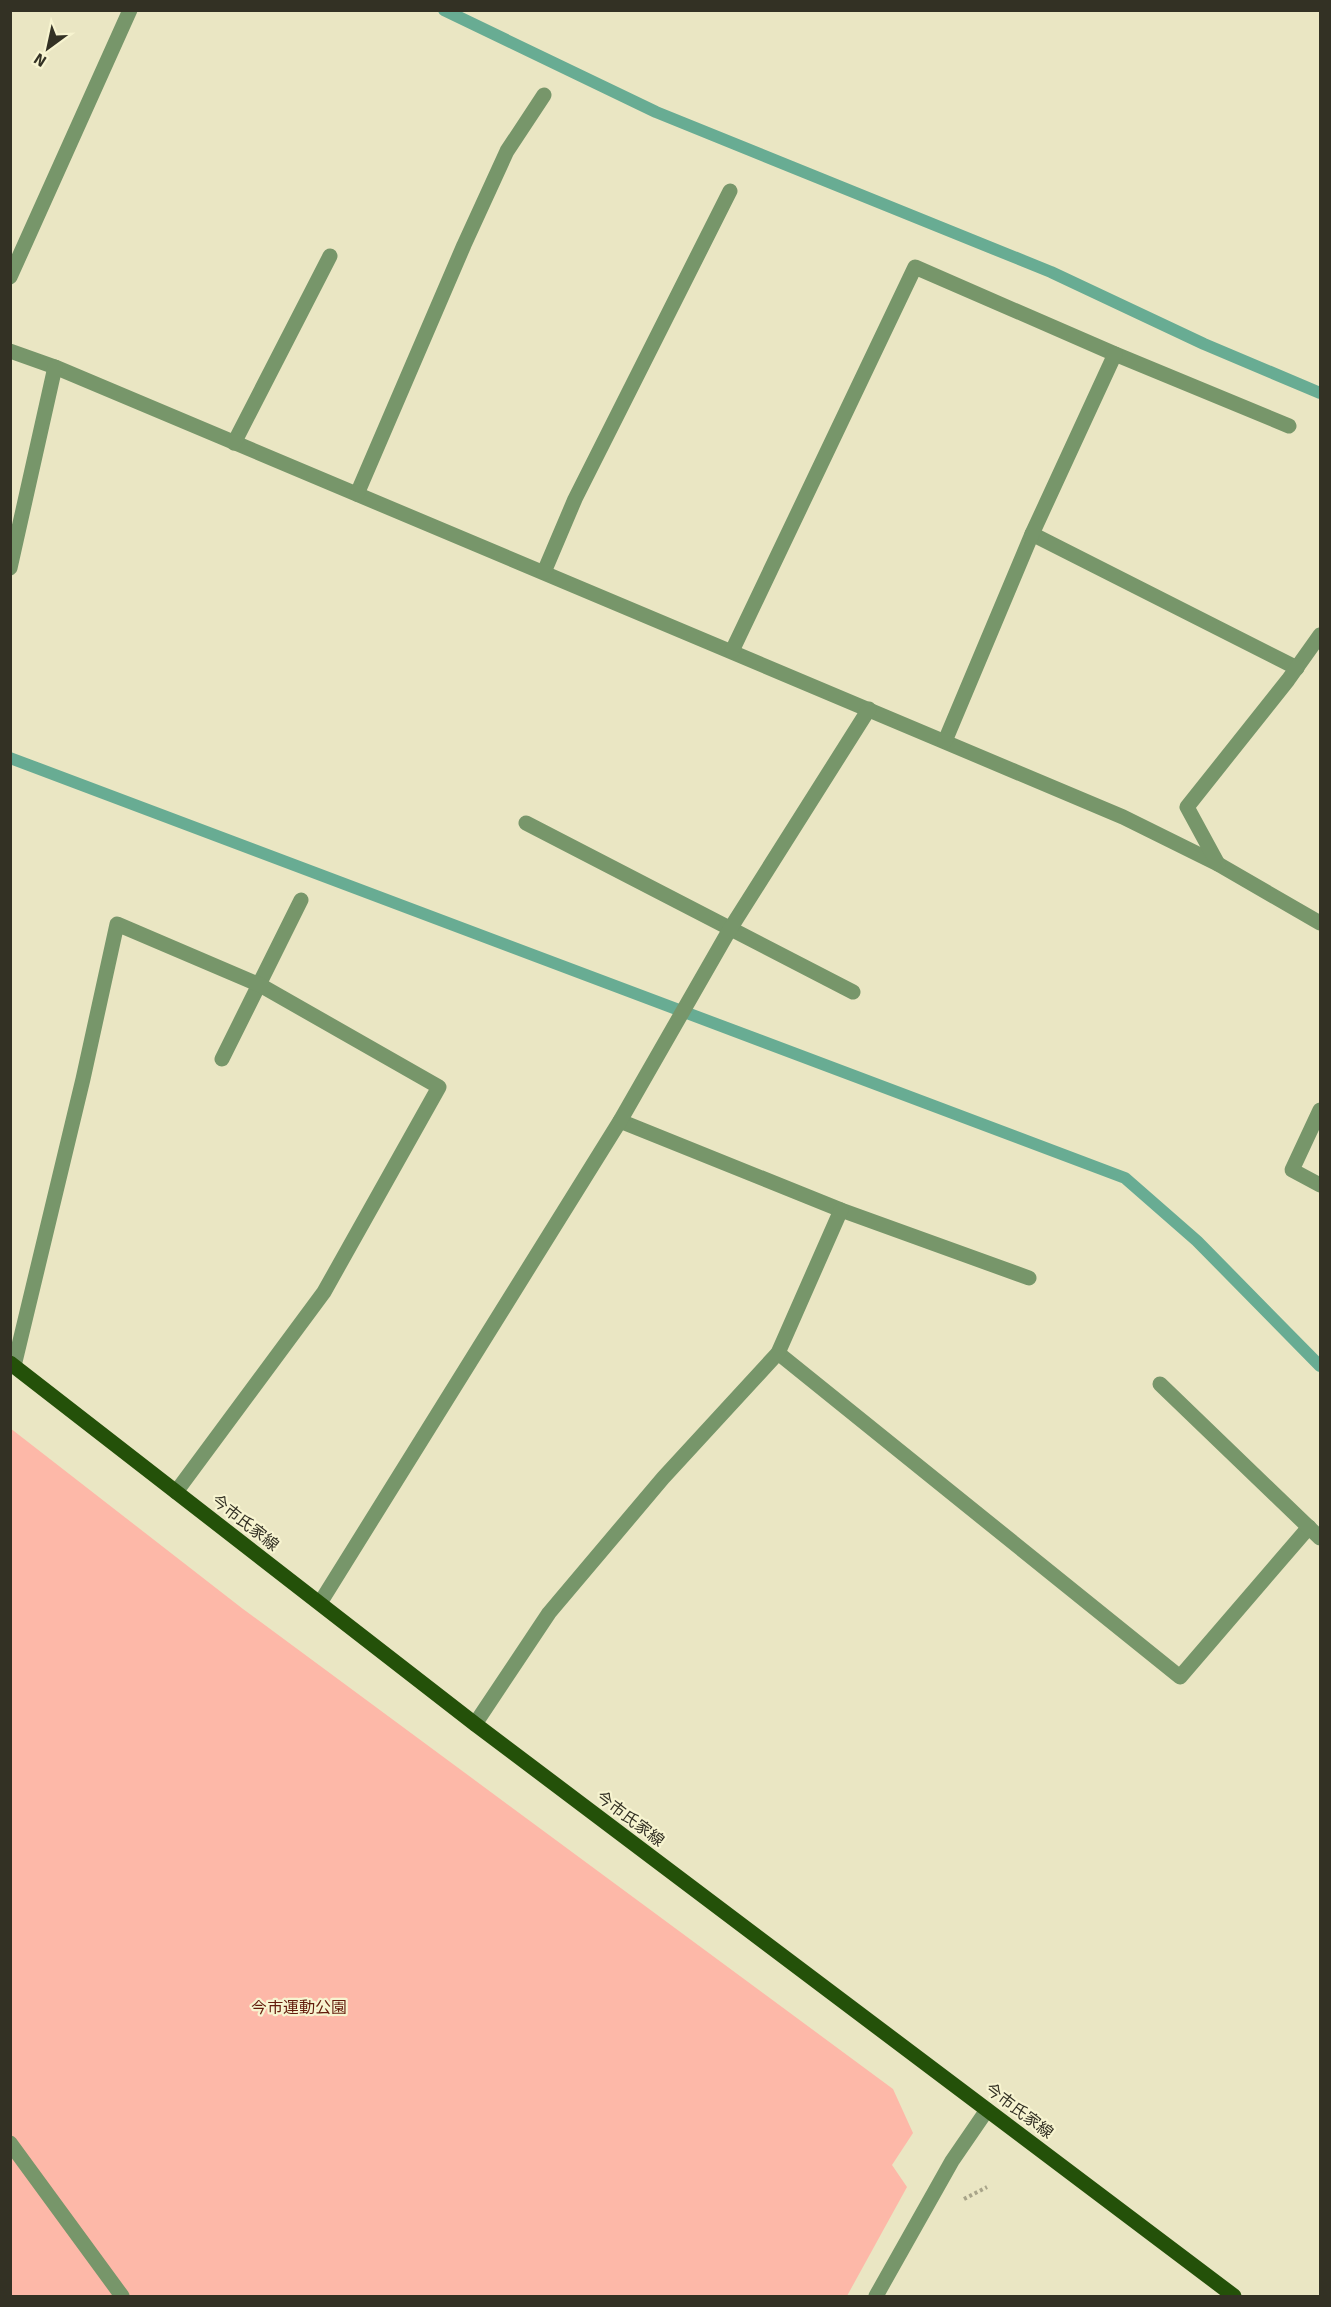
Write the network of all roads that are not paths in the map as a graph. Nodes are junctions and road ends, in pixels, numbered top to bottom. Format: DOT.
graph roads {
  1 [pos="130,10"];
  2 [pos="544,95"];
  3 [pos="730,192"];
  4 [pos="330,256"];
  5 [pos="10,277"];
  6 [pos="10,351"];
  7 [pos="1115,354"];
  8 [pos="55,367"];
  9 [pos="1289,426"];
  10 [pos="234,442"];
  11 [pos="357,494"];
  12 [pos="1032,534"];
  13 [pos="10,568"];
  14 [pos="544,572"];
  15 [pos="1320,635"];
  16 [pos="732,651"];
  17 [pos="1297,668"];
  18 [pos="869,709"];
  19 [pos="945,741"];
  20 [pos="526,823"];
  21 [pos="1218,864"];
  22 [pos="301,900"];
  23 [pos="1320,923"];
  24 [pos="730,929"];
  25 [pos="260,985"];
  26 [pos="854,992"];
  27 [pos="222,1059"];
  28 [pos="1320,1110"];
  29 [pos="620,1121"];
  30 [pos="1320,1185"];
  31 [pos="841,1210"];
  32 [pos="1029,1278"];
  33 [pos="778,1353"];
  34 [pos="12,1364"];
  35 [pos="1160,1384"];
  36 [pos="176,1492"];
  37 [pos="1309,1527"];
  38 [pos="1320,1539"];
  39 [pos="320,1603"];
  40 [pos="476,1725"];
  41 [pos="987,2110"];
  42 [pos="10,2143"];
  43 [pos="122,2296"];
  44 [pos="876,2296"];
  45 [pos="1234,2296"];
  1 -- 5 [label="street"];
  2 -- 11 [label="street"];
  3 -- 14 [label="street"];
  4 -- 10 [label="street"];
  6 -- 8 [label="street"];
  7 -- 9 [label="street"];
  7 -- 12 [label="street"];
  7 -- 16 [label="street"];
  8 -- 10 [label="street"];
  8 -- 13 [label="street"];
  10 -- 11 [label="street"];
  11 -- 14 [label="street"];
  12 -- 17 [label="street"];
  12 -- 19 [label="street"];
  14 -- 16 [label="street"];
  15 -- 17 [label="street"];
  16 -- 18 [label="street"];
  17 -- 21 [label="street"];
  18 -- 19 [label="street"];
  18 -- 24 [label="street"];
  19 -- 21 [label="street"];
  20 -- 24 [label="street"];
  21 -- 23 [label="street"];
  22 -- 25 [label="street"];
  24 -- 26 [label="street"];
  24 -- 29 [label="street"];
  25 -- 27 [label="street"];
  25 -- 34 [label="street"];
  25 -- 36 [label="street"];
  28 -- 30 [label="street"];
  29 -- 31 [label="street"];
  29 -- 39 [label="street"];
  31 -- 32 [label="street"];
  31 -- 33 [label="street"];
  33 -- 37 [label="street"];
  33 -- 40 [label="street"];
  34 -- 36 [label="main road, 今市氏家線"];
  35 -- 37 [label="street"];
  36 -- 39 [label="main road, 今市氏家線"];
  37 -- 38 [label="street"];
  39 -- 40 [label="main road, 今市氏家線"];
  40 -- 41 [label="main road, 今市氏家線"];
  41 -- 44 [label="street"];
  41 -- 45 [label="main road, 今市氏家線"];
  42 -- 43 [label="street"];
}
